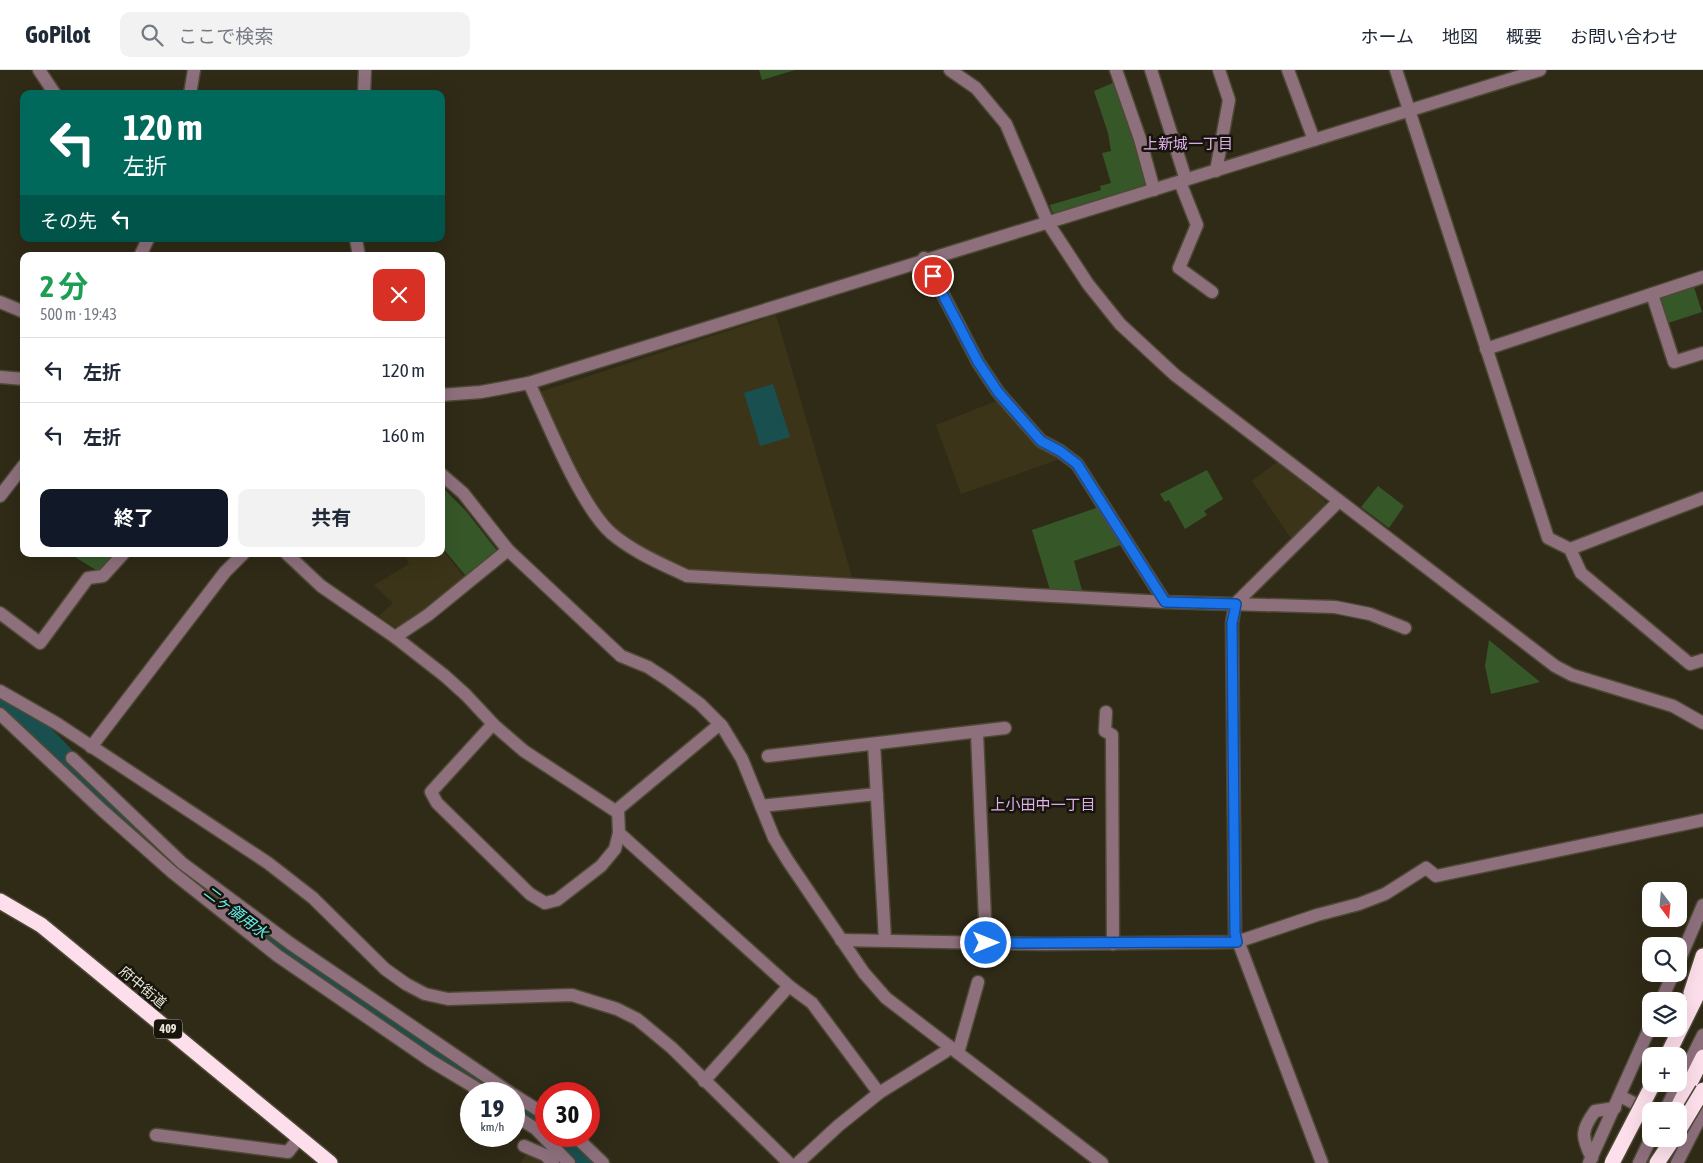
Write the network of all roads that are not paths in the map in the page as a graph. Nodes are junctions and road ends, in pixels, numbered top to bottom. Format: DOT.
graph roads {
  1 [pos="39,70"];
  2 [pos="194,70"];
  3 [pos="365,70"];
  4 [pos="950,70"];
  5 [pos="1116,70"];
  6 [pos="1151,70"];
  7 [pos="1219,70"];
  8 [pos="1288,70"];
  9 [pos="1396,70"];
  10 [pos="1540,70"];
  11 [pos="52,90"];
  12 [pos="191,90"];
  13 [pos="364,90"];
  14 [pos="1409,111"];
  15 [pos="1314,140"];
  16 [pos="1216,171"];
  17 [pos="1183,181"];
  18 [pos="1154,190"];
  19 [pos="1048,223"];
  20 [pos="924,258"];
  21 [pos="1702,281"];
  22 [pos="1212,292"];
  23 [pos="1652,294"];
  24 [pos="0,302"];
  25 [pos="20,310"];
  26 [pos="1486,349"];
  27 [pos="1703,353"];
  28 [pos="0,377"];
  29 [pos="20,379"];
  30 [pos="529,383"];
  31 [pos="445,395"];
  32 [pos="20,470"];
  33 [pos="445,477"];
  34 [pos="0,496"];
  35 [pos="1703,498"];
  36 [pos="1339,501"];
  37 [pos="1570,549"];
  38 [pos="508,550"];
  39 [pos="120,557"];
  40 [pos="240,557"];
  41 [pos="290,557"];
  42 [pos="1165,602"];
  43 [pos="1236,604"];
  44 [pos="0,613"];
  45 [pos="1405,628"];
  46 [pos="395,637"];
  47 [pos="1703,660"];
  48 [pos="0,690"];
  49 [pos="1106,712"];
  50 [pos="0,714"];
  51 [pos="1703,723"];
  52 [pos="493,724"];
  53 [pos="720,724"];
  54 [pos="1005,728"];
  55 [pos="977,733"];
  56 [pos="874,744"];
  57 [pos="88,745"];
  58 [pos="768,756"];
  59 [pos="66,765"];
  60 [pos="877,794"];
  61 [pos="761,806"];
  62 [pos="618,812"];
  63 [pos="1703,820"];
  64 [pos="620,833"];
  65 [pos="0,901"];
  66 [pos="1703,905"];
  67 [pos="841,940"];
  68 [pos="885,940"];
  69 [pos="1237,942"];
  70 [pos="1687,942"];
  71 [pos="986,943"];
  72 [pos="1113,944"];
  73 [pos="1703,956"];
  74 [pos="978,982"];
  75 [pos="1703,983"];
  76 [pos="789,986"];
  77 [pos="1703,992"];
  78 [pos="1687,1007"];
  79 [pos="1687,1016"];
  80 [pos="1703,1035"];
  81 [pos="1646,1037"];
  82 [pos="1676,1047"];
  83 [pos="954,1049"];
  84 [pos="1703,1057"];
  85 [pos="1687,1067"];
  86 [pos="704,1081"];
  87 [pos="466,1082"];
  88 [pos="495,1082"];
  89 [pos="1703,1090"];
  90 [pos="1649,1092"];
  91 [pos="879,1093"];
  92 [pos="1620,1096"];
  93 [pos="1680,1102"];
  94 [pos="1642,1107"];
  95 [pos="1615,1108"];
  96 [pos="1703,1112"];
  97 [pos="1642,1121"];
  98 [pos="525,1122"];
  99 [pos="1687,1129"];
  100 [pos="1687,1130"];
  101 [pos="156,1135"];
  102 [pos="299,1138"];
  103 [pos="525,1146"];
  104 [pos="586,1147"];
  105 [pos="1647,1147"];
  106 [pos="1658,1147"];
  107 [pos="1668,1147"];
  108 [pos="1681,1147"];
  109 [pos="1590,1160"];
  110 [pos="330,1163"];
  111 [pos="553,1163"];
  112 [pos="570,1163"];
  113 [pos="603,1163"];
  114 [pos="789,1163"];
  115 [pos="798,1163"];
  116 [pos="1102,1163"];
  117 [pos="1322,1163"];
  118 [pos="1612,1163"];
  119 [pos="1618,1163"];
  120 [pos="1639,1163"];
  121 [pos="1649,1163"];
  122 [pos="1657,1163"];
  123 [pos="1676,1163"];
  1 -- 11 [label="street"];
  2 -- 12 [label="street"];
  3 -- 13 [label="street"];
  4 -- 19 [label="street"];
  5 -- 18 [label="street"];
  6 -- 17 [label="street"];
  7 -- 16 [label="street"];
  8 -- 15 [label="street"];
  9 -- 14 [label="street"];
  10 -- 14 [label="street"];
  14 -- 15 [label="street"];
  14 -- 26 [label="street"];
  15 -- 16 [label="street"];
  16 -- 17 [label="street"];
  17 -- 18 [label="street"];
  17 -- 22 [label="street"];
  18 -- 19 [label="street"];
  19 -- 20 [label="street"];
  19 -- 36 [label="street"];
  20 -- 30 [label="street"];
  20 -- 42 [label="street"];
  21 -- 23 [label="street"];
  23 -- 26 [label="street"];
  23 -- 27 [label="street"];
  24 -- 25 [label="street"];
  26 -- 37 [label="street"];
  28 -- 29 [label="street"];
  30 -- 31 [label="street"];
  30 -- 42 [label="street"];
  32 -- 34 [label="street"];
  33 -- 38 [label="street"];
  35 -- 37 [label="street"];
  36 -- 43 [label="street"];
  36 -- 51 [label="street"];
  37 -- 47 [label="street"];
  38 -- 46 [label="street"];
  38 -- 53 [label="street"];
  39 -- 44 [label="street"];
  40 -- 57 [label="street"];
  41 -- 46 [label="street"];
  42 -- 43 [label="street"];
  43 -- 45 [label="street"];
  43 -- 69 [label="street"];
  46 -- 52 [label="street"];
  48 -- 57 [label="street"];
  49 -- 72 [label="street"];
  50 -- 59 [label="street"];
  52 -- 62 [label="street"];
  52 -- 64 [label="street"];
  53 -- 61 [label="street"];
  53 -- 62 [label="street"];
  54 -- 55 [label="street"];
  55 -- 56 [label="street"];
  55 -- 71 [label="street"];
  56 -- 58 [label="street"];
  56 -- 60 [label="street"];
  57 -- 59 [label="street"];
  57 -- 86 [label="street"];
  59 -- 87 [label="street"];
  59 -- 88 [label="street"];
  60 -- 61 [label="street"];
  60 -- 68 [label="street"];
  61 -- 67 [label="street"];
  62 -- 64 [label="street"];
  63 -- 69 [label="street"];
  64 -- 76 [label="street"];
  65 -- 102 [label="highway, 府中街道 / 409"];
  66 -- 70 [label="street"];
  67 -- 68 [label="street"];
  67 -- 83 [label="street"];
  68 -- 71 [label="street"];
  69 -- 72 [label="street"];
  69 -- 117 [label="street"];
  71 -- 72 [label="street"];
  73 -- 78 [label="highway"];
  74 -- 83 [label="street"];
  75 -- 79 [label="highway"];
  76 -- 86 [label="street"];
  76 -- 91 [label="street"];
  77 -- 82 [label="street"];
  80 -- 85 [label="street"];
  81 -- 92 [label="street"];
  83 -- 91 [label="street"];
  83 -- 116 [label="street"];
  84 -- 93 [label="highway"];
  86 -- 114 [label="street"];
  89 -- 99 [label="highway, bridge"];
  90 -- 118 [label="highway, bridge"];
  91 -- 115 [label="street"];
  92 -- 94 [label="street"];
  92 -- 95 [label="street"];
  95 -- 109 [label="street"];
  95 -- 109 [label="street"];
  96 -- 100 [label="street"];
  97 -- 119 [label="street"];
  98 -- 112 [label="street"];
  101 -- 102 [label="street"];
  102 -- 110 [label="highway, 府中街道 / 409"];
  103 -- 111 [label="street"];
  104 -- 113 [label="street"];
  105 -- 120 [label="street"];
  106 -- 121 [label="highway"];
  107 -- 122 [label="highway"];
  108 -- 123 [label="street"];
}
